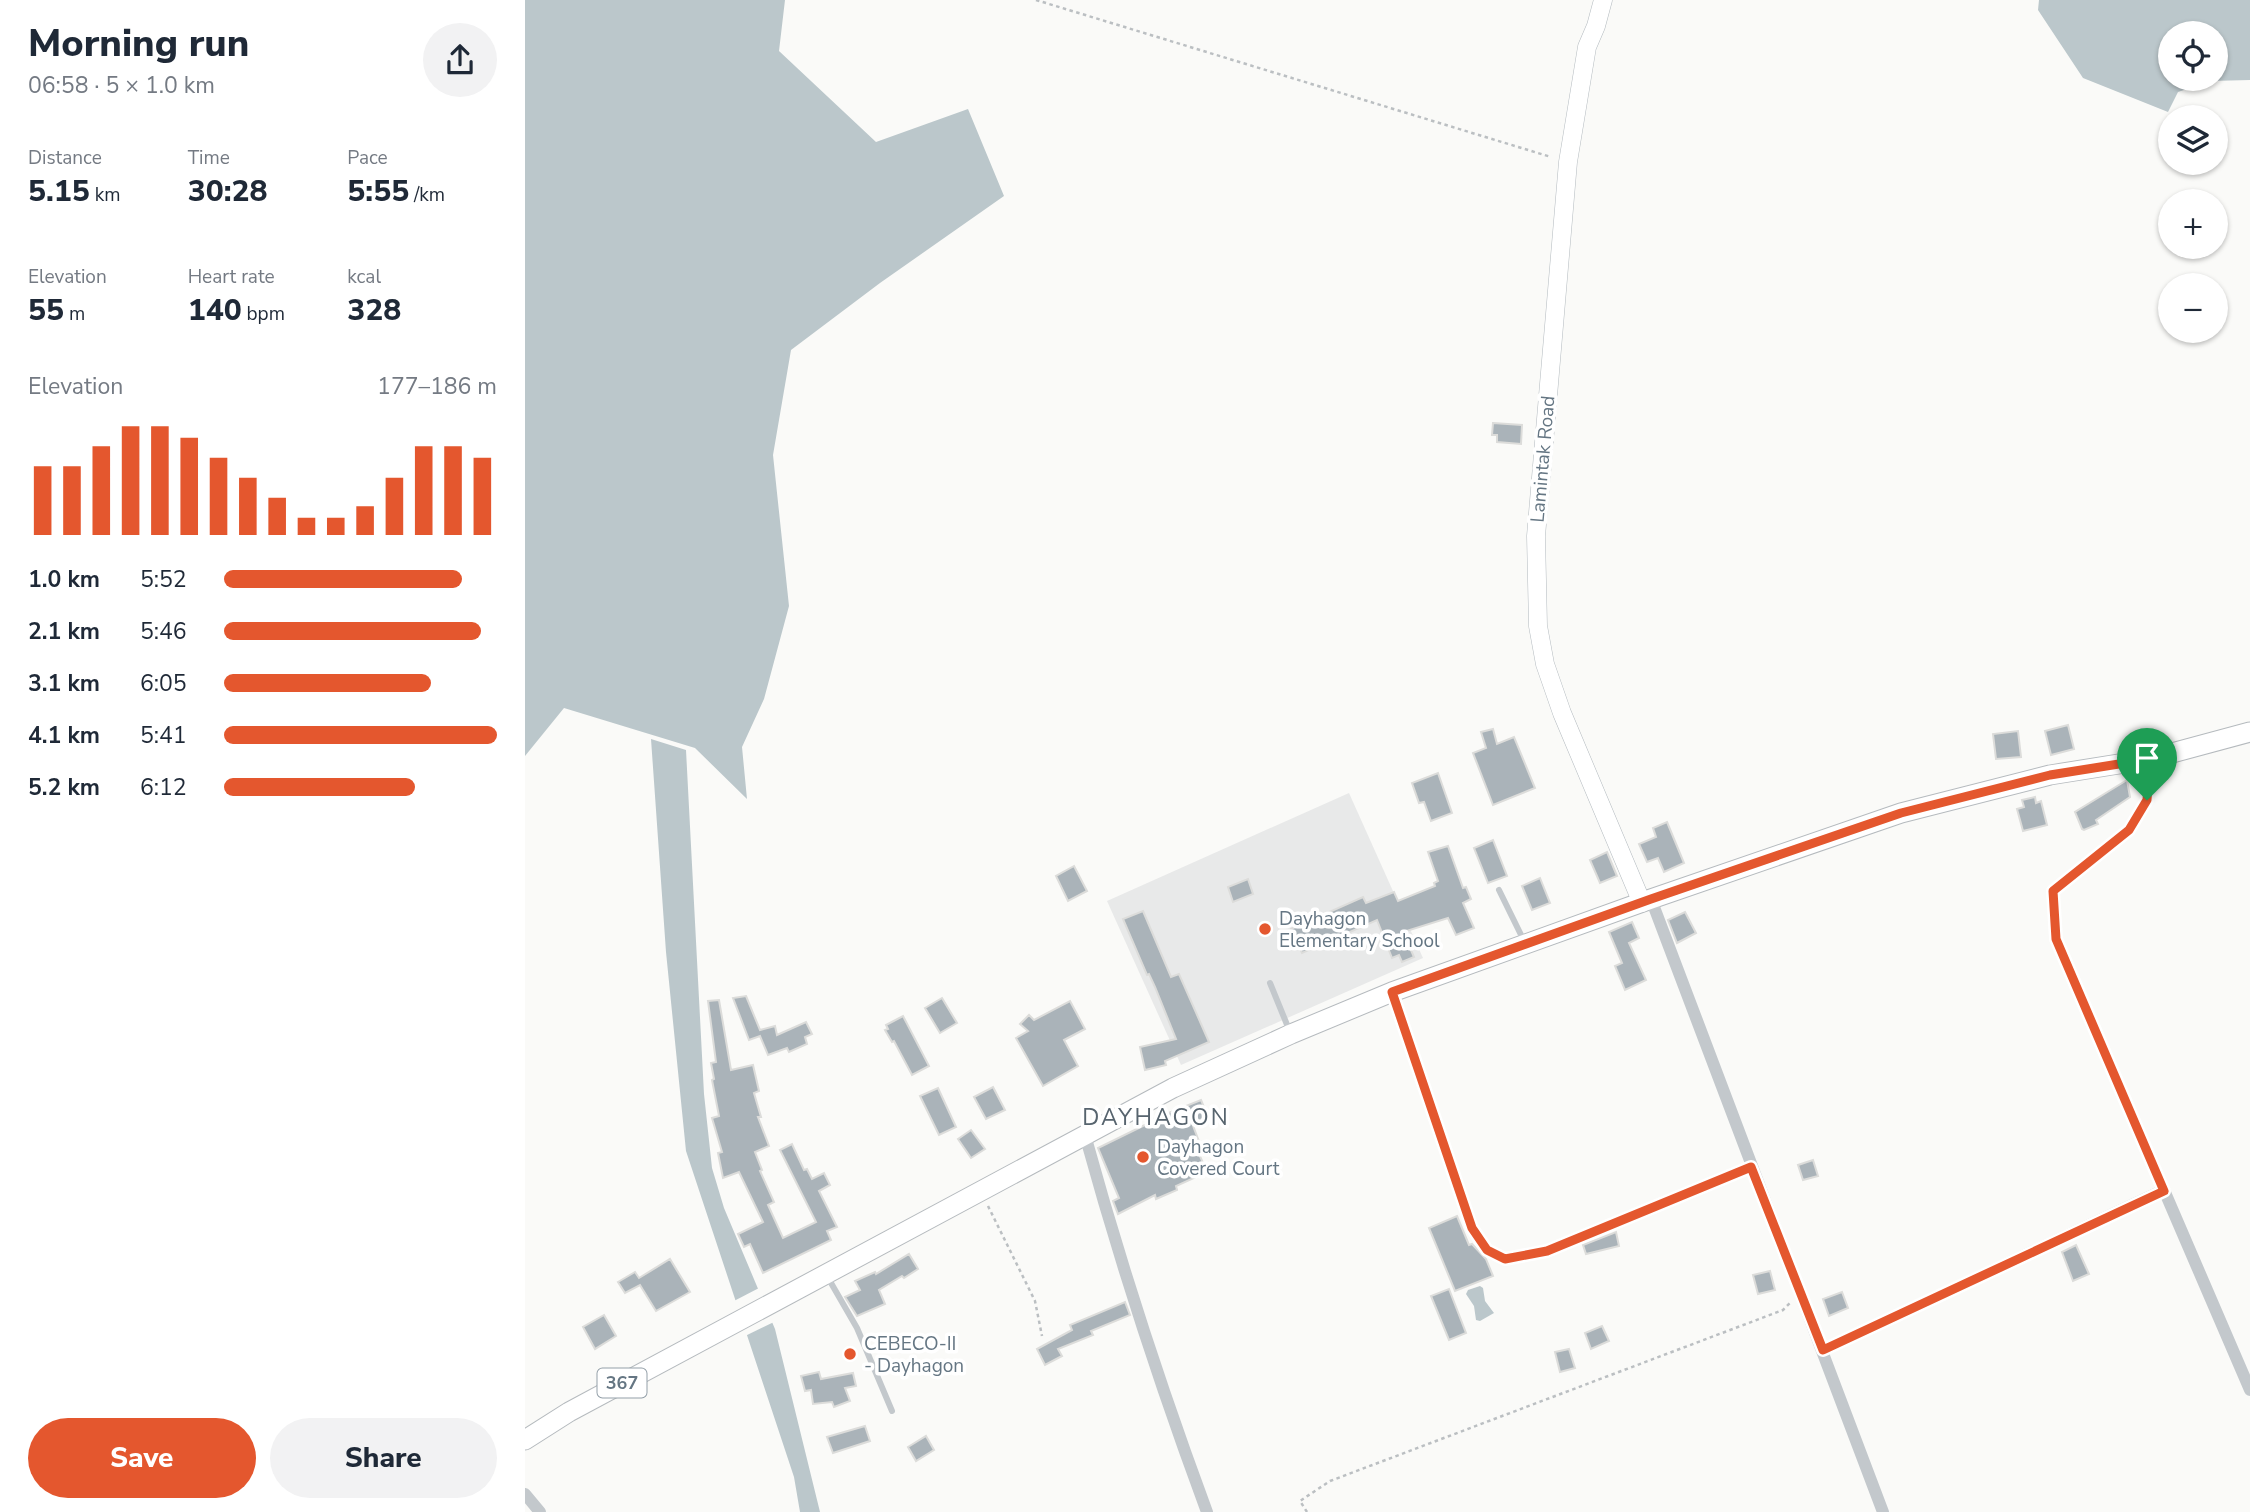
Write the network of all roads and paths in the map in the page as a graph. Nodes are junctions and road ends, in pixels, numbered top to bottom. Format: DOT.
graph roads {
  1 [pos="1036,0"];
  2 [pos="1603,0"];
  3 [pos="1568,162"];
  4 [pos="2250,732"];
  5 [pos="2150,759"];
  6 [pos="1499,890"];
  7 [pos="1646,901"];
  8 [pos="1526,944"];
  9 [pos="1270,983"];
  10 [pos="1392,992"];
  11 [pos="1291,1034"];
  12 [pos="1085,1135"];
  13 [pos="1751,1167"];
  14 [pos="983,1190"];
  15 [pos="2164,1191"];
  16 [pos="826,1274"];
  17 [pos="1801,1290"];
  18 [pos="1042,1336"];
  19 [pos="1823,1350"];
  20 [pos="2250,1390"];
  21 [pos="892,1411"];
  22 [pos="525,1440"];
  23 [pos="525,1494"];
  24 [pos="540,1512"];
  25 [pos="1207,1512"];
  26 [pos="1307,1512"];
  27 [pos="1883,1512"];
  1 -- 3 [label="path"];
  2 -- 3 [label="main road, Lamintak Road"];
  3 -- 7 [label="main road, Lamintak Road"];
  4 -- 5 [label="main road, 367"];
  5 -- 7 [label="main road, 367"];
  5 -- 15 [label="street"];
  6 -- 8 [label="lane"];
  7 -- 8 [label="main road, 367"];
  7 -- 13 [label="street"];
  8 -- 10 [label="main road, 367"];
  9 -- 11 [label="lane"];
  10 -- 11 [label="main road, 367"];
  10 -- 13 [label="street"];
  11 -- 12 [label="main road, 367"];
  12 -- 14 [label="main road, 367"];
  12 -- 25 [label="street"];
  13 -- 17 [label="street"];
  14 -- 16 [label="main road, 367"];
  14 -- 18 [label="path"];
  15 -- 19 [label="street"];
  15 -- 20 [label="street"];
  16 -- 21 [label="lane"];
  16 -- 22 [label="main road, 367"];
  17 -- 19 [label="street"];
  17 -- 26 [label="path"];
  19 -- 27 [label="street"];
  23 -- 24 [label="street"];
}
